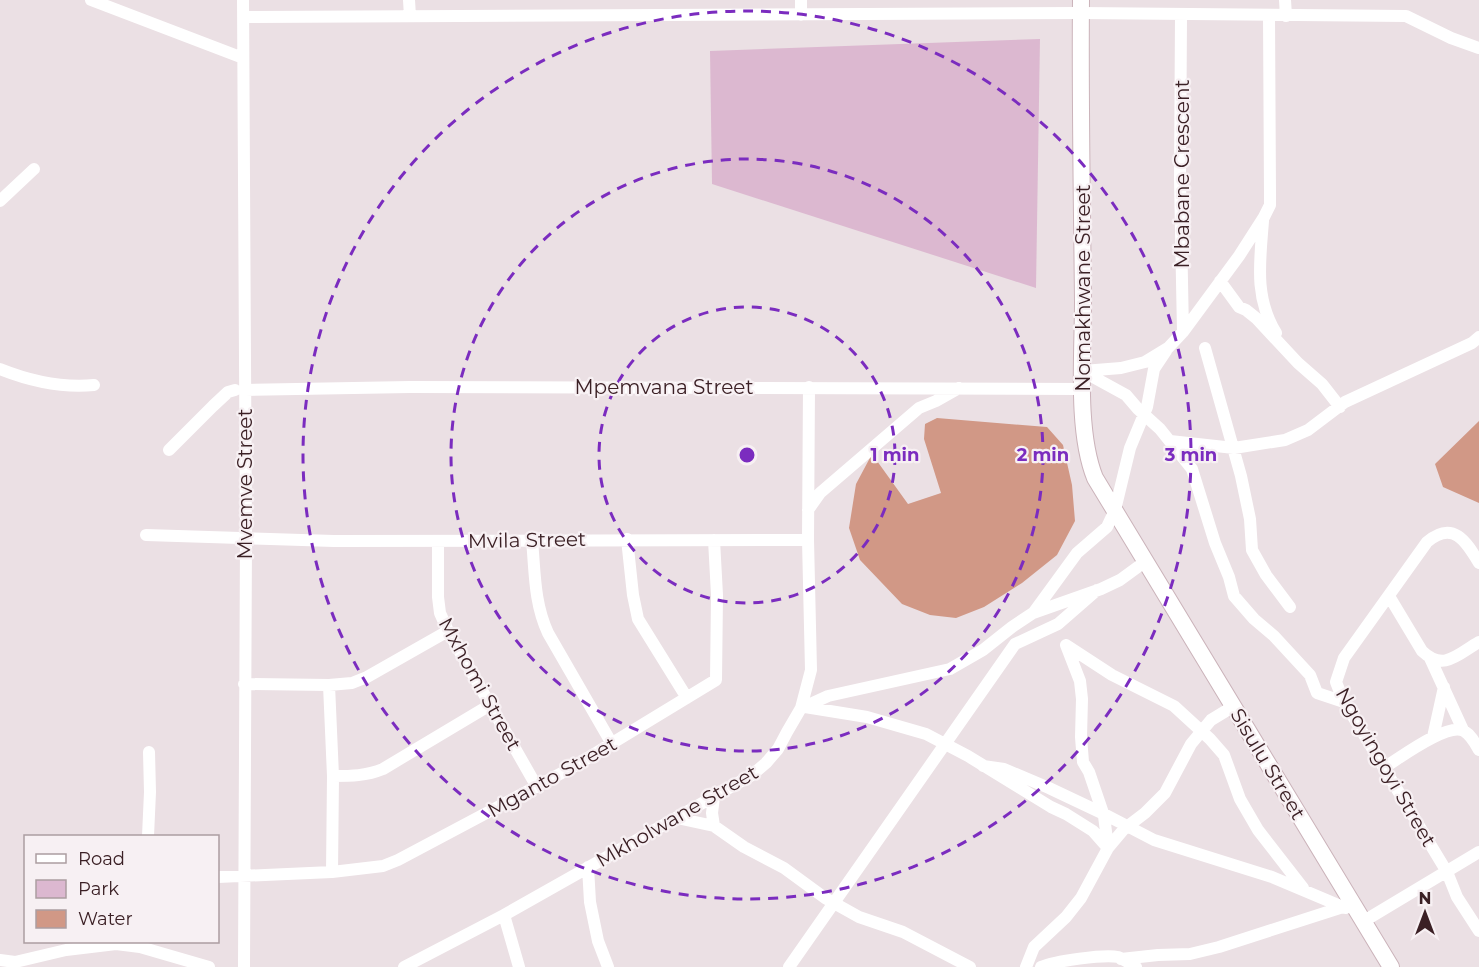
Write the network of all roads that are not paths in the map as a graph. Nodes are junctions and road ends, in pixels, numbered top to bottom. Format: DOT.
graph roads {
  1 [pos="91,0"];
  2 [pos="243,0"];
  3 [pos="409,0"];
  4 [pos="801,0"];
  5 [pos="1285,0"];
  6 [pos="1081,7"];
  7 [pos="801,15"];
  8 [pos="1182,15"];
  9 [pos="1286,15"];
  10 [pos="243,16"];
  11 [pos="410,16"];
  12 [pos="1269,16"];
  13 [pos="1479,48"];
  14 [pos="243,58"];
  15 [pos="34,169"];
  16 [pos="0,201"];
  17 [pos="1264,217"];
  18 [pos="1220,281"];
  19 [pos="1183,332"];
  20 [pos="1479,337"];
  21 [pos="1168,348"];
  22 [pos="1206,348"];
  23 [pos="1284,348"];
  24 [pos="0,369"];
  25 [pos="1083,371"];
  26 [pos="94,385"];
  27 [pos="809,387"];
  28 [pos="959,388"];
  29 [pos="1083,389"];
  30 [pos="240,390"];
  31 [pos="1340,406"];
  32 [pos="1143,415"];
  33 [pos="1170,441"];
  34 [pos="1234,448"];
  35 [pos="169,450"];
  36 [pos="808,510"];
  37 [pos="1115,510"];
  38 [pos="146,536"];
  39 [pos="246,538"];
  40 [pos="627,539"];
  41 [pos="532,540"];
  42 [pos="714,540"];
  43 [pos="808,540"];
  44 [pos="438,541"];
  45 [pos="1146,561"];
  46 [pos="1479,563"];
  47 [pos="1097,590"];
  48 [pos="1389,596"];
  49 [pos="1290,607"];
  50 [pos="1033,613"];
  51 [pos="448,631"];
  52 [pos="1479,642"];
  53 [pos="1430,658"];
  54 [pos="244,684"];
  55 [pos="330,685"];
  56 [pos="1444,687"];
  57 [pos="687,698"];
  58 [pos="1344,702"];
  59 [pos="490,705"];
  60 [pos="1234,706"];
  61 [pos="802,707"];
  62 [pos="1463,730"];
  63 [pos="1202,731"];
  64 [pos="1433,737"];
  65 [pos="612,744"];
  66 [pos="945,744"];
  67 [pos="1479,750"];
  68 [pos="149,752"];
  69 [pos="983,766"];
  70 [pos="1385,767"];
  71 [pos="333,776"];
  72 [pos="537,787"];
  73 [pos="714,797"];
  74 [pos="1104,814"];
  75 [pos="677,818"];
  76 [pos="714,826"];
  77 [pos="1127,827"];
  78 [pos="148,835"];
  79 [pos="1108,848"];
  80 [pos="1479,852"];
  81 [pos="588,867"];
  82 [pos="332,872"];
  83 [pos="1447,872"];
  84 [pos="219,877"];
  85 [pos="243,877"];
  86 [pos="1303,888"];
  87 [pos="835,904"];
  88 [pos="1355,913"];
  89 [pos="504,915"];
  90 [pos="1479,931"];
  91 [pos="1121,959"];
  92 [pos="0,960"];
  93 [pos="209,967"];
  94 [pos="244,967"];
  95 [pos="404,967"];
  96 [pos="519,967"];
  97 [pos="608,967"];
  98 [pos="789,967"];
  99 [pos="970,967"];
  100 [pos="1026,967"];
  101 [pos="1041,967"];
  102 [pos="1136,967"];
  103 [pos="1391,967"];
  1 -- 14 [label="street"];
  2 -- 10 [label="street, Mvemve Street"];
  3 -- 11 [label="street"];
  4 -- 7 [label="street"];
  5 -- 9 [label="street"];
  6 -- 7 [label="street"];
  6 -- 8 [label="street"];
  6 -- 25 [label="street, Nomakhwane Street"];
  7 -- 11 [label="street"];
  8 -- 12 [label="street"];
  8 -- 19 [label="street, Mbabane Crescent"];
  9 -- 12 [label="street"];
  9 -- 13 [label="street"];
  10 -- 11 [label="street"];
  10 -- 14 [label="street, Mvemve Street"];
  12 -- 17 [label="street, Mbabane Crescent"];
  14 -- 30 [label="street, Mvemve Street"];
  15 -- 16 [label="street"];
  17 -- 18 [label="street, Mbabane Crescent"];
  17 -- 23 [label="street"];
  18 -- 19 [label="street, Mbabane Crescent"];
  18 -- 23 [label="street"];
  19 -- 21 [label="street, Mbabane Crescent"];
  20 -- 31 [label="street"];
  21 -- 25 [label="street, Mbabane Crescent"];
  21 -- 32 [label="street"];
  22 -- 34 [label="street"];
  23 -- 31 [label="street"];
  24 -- 26 [label="street"];
  25 -- 29 [label="street, Nomakhwane Street"];
  25 -- 32 [label="street"];
  27 -- 28 [label="street, Mpemvana Street"];
  27 -- 30 [label="street, Mpemvana Street"];
  27 -- 36 [label="street, Mkholwane Street"];
  28 -- 29 [label="street, Mpemvana Street"];
  28 -- 36 [label="street"];
  29 -- 37 [label="street, Nomakhwane Street"];
  30 -- 35 [label="street"];
  30 -- 39 [label="street, Mvemve Street"];
  31 -- 34 [label="street"];
  32 -- 33 [label="street"];
  32 -- 37 [label="street"];
  33 -- 34 [label="street"];
  33 -- 58 [label="street"];
  34 -- 49 [label="street"];
  36 -- 43 [label="street, Mkholwane Street"];
  37 -- 45 [label="street, Nomakhwane Street"];
  37 -- 50 [label="street"];
  38 -- 39 [label="street, Mvila Street"];
  39 -- 44 [label="street, Mvila Street"];
  39 -- 54 [label="street, Mvemve Street"];
  40 -- 41 [label="street, Mvila Street"];
  40 -- 42 [label="street, Mvila Street"];
  40 -- 57 [label="street"];
  41 -- 44 [label="street, Mvila Street"];
  41 -- 65 [label="street"];
  42 -- 43 [label="street, Mvila Street"];
  42 -- 57 [label="street, Mganto Street"];
  43 -- 61 [label="street, Mkholwane Street"];
  44 -- 51 [label="street, Mxhomi Street"];
  45 -- 47 [label="street"];
  45 -- 60 [label="street, Sisulu Street"];
  46 -- 48 [label="street, Ngoyingoyi Street"];
  47 -- 50 [label="street"];
  47 -- 66 [label="street"];
  48 -- 53 [label="street"];
  48 -- 58 [label="street, Ngoyingoyi Street"];
  50 -- 61 [label="street"];
  51 -- 55 [label="street"];
  51 -- 59 [label="street, Mxhomi Street"];
  52 -- 53 [label="street"];
  53 -- 56 [label="street"];
  54 -- 55 [label="street"];
  54 -- 85 [label="street, Mvemve Street"];
  55 -- 71 [label="street"];
  56 -- 62 [label="street"];
  56 -- 64 [label="street"];
  57 -- 65 [label="street, Mganto Street"];
  58 -- 70 [label="street, Ngoyingoyi Street"];
  59 -- 71 [label="street"];
  59 -- 72 [label="street, Mxhomi Street"];
  60 -- 63 [label="street"];
  60 -- 88 [label="street, Sisulu Street"];
  61 -- 66 [label="street"];
  61 -- 73 [label="street, Mkholwane Street"];
  62 -- 64 [label="street"];
  62 -- 67 [label="street"];
  63 -- 74 [label="street"];
  63 -- 77 [label="street"];
  63 -- 86 [label="street"];
  64 -- 70 [label="street"];
  65 -- 72 [label="street, Mganto Street"];
  66 -- 69 [label="street"];
  66 -- 87 [label="street"];
  68 -- 78 [label="street"];
  69 -- 74 [label="street"];
  69 -- 79 [label="street"];
  70 -- 83 [label="street, Ngoyingoyi Street"];
  71 -- 82 [label="street"];
  72 -- 82 [label="street, Mganto Street"];
  73 -- 75 [label="street, Mkholwane Street"];
  73 -- 76 [label="street"];
  74 -- 77 [label="street"];
  74 -- 79 [label="street"];
  75 -- 76 [label="street"];
  75 -- 81 [label="street, Mkholwane Street"];
  76 -- 87 [label="street"];
  77 -- 79 [label="street"];
  77 -- 86 [label="street"];
  79 -- 100 [label="street"];
  80 -- 83 [label="street"];
  81 -- 89 [label="street, Mkholwane Street"];
  81 -- 97 [label="street"];
  82 -- 85 [label="street, Mganto Street"];
  83 -- 88 [label="street"];
  83 -- 90 [label="street, Ngoyingoyi Street"];
  84 -- 85 [label="street, Mganto Street"];
  85 -- 94 [label="street, Mvemve Street"];
  86 -- 88 [label="street"];
  87 -- 98 [label="street"];
  87 -- 99 [label="street"];
  88 -- 91 [label="street"];
  88 -- 103 [label="street, Sisulu Street"];
  89 -- 95 [label="street, Mkholwane Street"];
  89 -- 96 [label="street"];
  91 -- 101 [label="street"];
  91 -- 102 [label="street"];
  92 -- 93 [label="street"];
}
